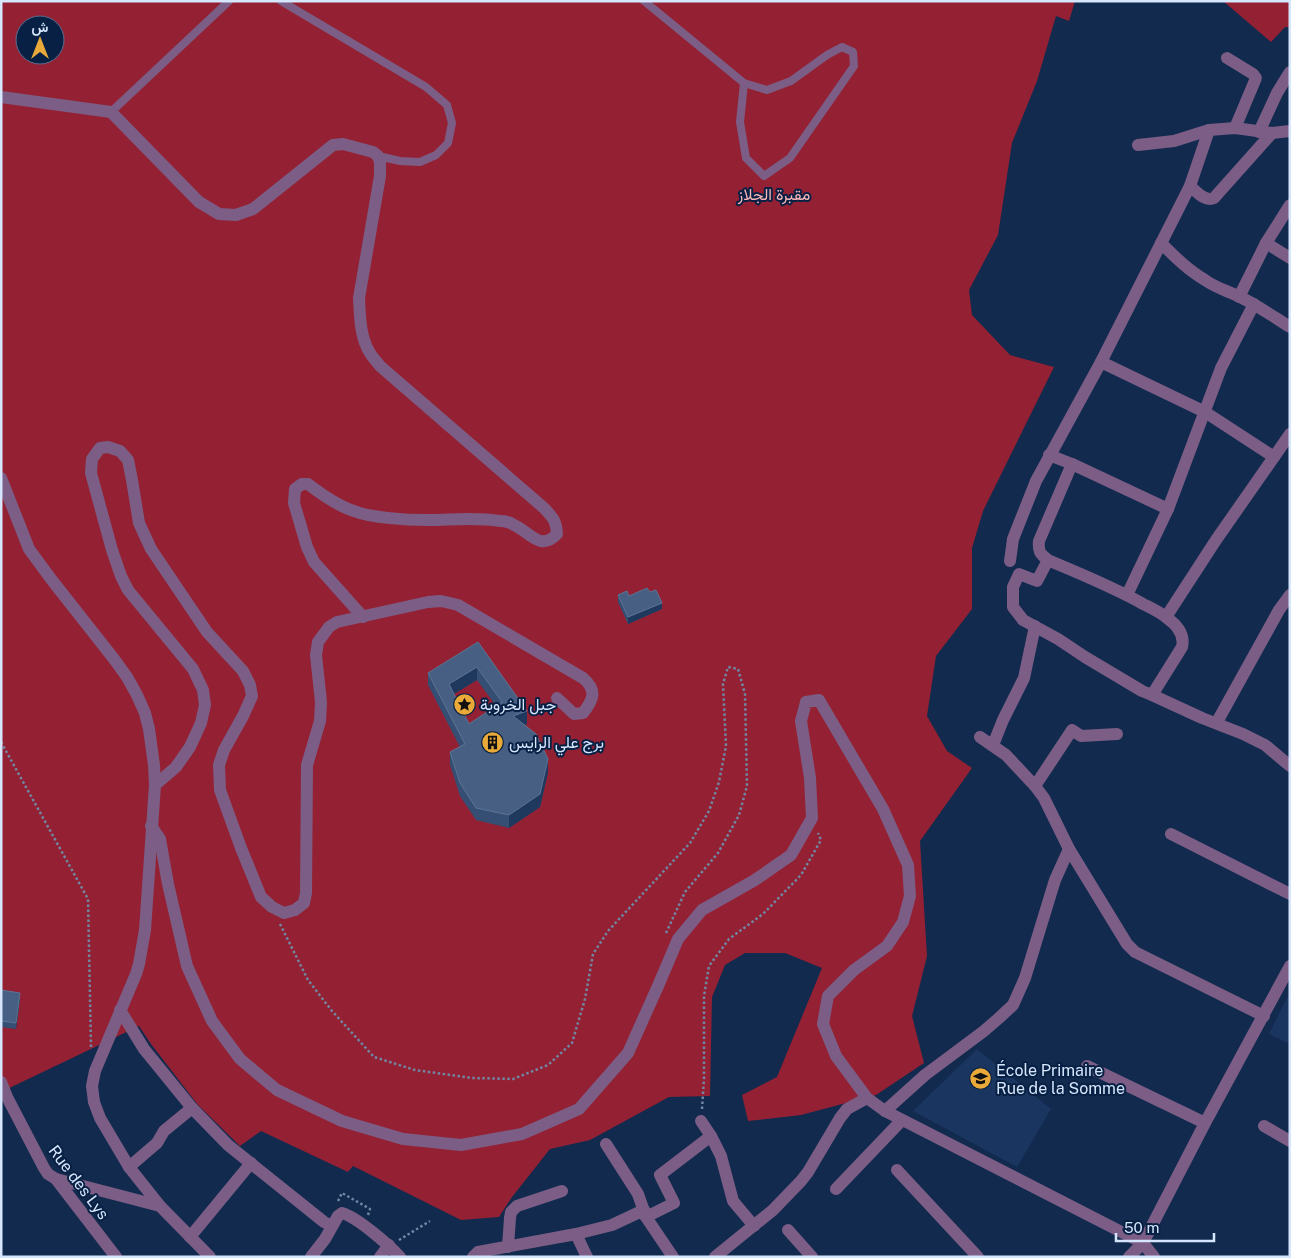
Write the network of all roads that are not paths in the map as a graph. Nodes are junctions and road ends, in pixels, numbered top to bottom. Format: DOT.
graph roads {
  1 [pos="229,1"];
  2 [pos="281,1"];
  3 [pos="644,1"];
  4 [pos="1228,58"];
  5 [pos="1290,72"];
  6 [pos="744,83"];
  7 [pos="1,97"];
  8 [pos="110,112"];
  9 [pos="1235,128"];
  10 [pos="1208,130"];
  11 [pos="1290,131"];
  12 [pos="1259,132"];
  13 [pos="1272,133"];
  14 [pos="1138,145"];
  15 [pos="378,156"];
  16 [pos="1190,186"];
  17 [pos="1290,205"];
  18 [pos="1161,243"];
  19 [pos="1266,244"];
  20 [pos="1290,258"];
  21 [pos="1239,297"];
  22 [pos="1254,304"];
  23 [pos="1290,327"];
  24 [pos="1101,362"];
  25 [pos="1205,412"];
  26 [pos="1290,434"];
  27 [pos="1049,455"];
  28 [pos="1274,457"];
  29 [pos="1072,464"];
  30 [pos="1,478"];
  31 [pos="1168,509"];
  32 [pos="1010,560"];
  33 [pos="1048,560"];
  34 [pos="1290,595"];
  35 [pos="1127,596"];
  36 [pos="1166,617"];
  37 [pos="363,618"];
  38 [pos="1035,626"];
  39 [pos="1152,695"];
  40 [pos="557,698"];
  41 [pos="1217,722"];
  42 [pos="1117,734"];
  43 [pos="980,737"];
  44 [pos="993,745"];
  45 [pos="1290,766"];
  46 [pos="155,785"];
  47 [pos="1035,786"];
  48 [pos="152,826"];
  49 [pos="1170,834"];
  50 [pos="1069,849"];
  51 [pos="1290,894"];
  52 [pos="1290,966"];
  53 [pos="120,1010"];
  54 [pos="1264,1016"];
  55 [pos="1087,1066"];
  56 [pos="1,1082"];
  57 [pos="867,1098"];
  58 [pos="4,1099"];
  59 [pos="192,1108"];
  60 [pos="885,1111"];
  61 [pos="902,1120"];
  62 [pos="701,1121"];
  63 [pos="1205,1123"];
  64 [pos="1264,1126"];
  65 [pos="712,1136"];
  66 [pos="1290,1141"];
  67 [pos="606,1144"];
  68 [pos="251,1163"];
  69 [pos="129,1167"];
  70 [pos="897,1170"];
  71 [pos="56,1179"];
  72 [pos="836,1189"];
  73 [pos="562,1190"];
  74 [pos="160,1206"];
  75 [pos="645,1214"];
  76 [pos="332,1226"];
  77 [pos="754,1226"];
  78 [pos="788,1230"];
  79 [pos="576,1234"];
  80 [pos="190,1237"];
  81 [pos="1143,1243"];
  82 [pos="389,1245"];
  83 [pos="508,1247"];
  84 [pos="207,1256"];
  85 [pos="116,1257"];
  86 [pos="311,1257"];
  87 [pos="380,1257"];
  88 [pos="400,1257"];
  89 [pos="474,1257"];
  90 [pos="587,1257"];
  91 [pos="673,1257"];
  92 [pos="715,1257"];
  93 [pos="812,1257"];
  94 [pos="978,1257"];
  95 [pos="1129,1257"];
  96 [pos="1154,1257"];
  1 -- 8 [label="lane"];
  2 -- 15 [label="lane"];
  3 -- 6 [label="lane"];
  4 -- 9 [label="street"];
  5 -- 12 [label="street"];
  6 -- 6 [label="lane"];
  7 -- 8 [label="street"];
  8 -- 15 [label="street"];
  9 -- 10 [label="street"];
  9 -- 12 [label="street"];
  10 -- 14 [label="street"];
  10 -- 16 [label="street"];
  11 -- 13 [label="street"];
  12 -- 13 [label="street"];
  13 -- 16 [label="street"];
  15 -- 37 [label="street"];
  16 -- 18 [label="street"];
  17 -- 19 [label="street"];
  18 -- 21 [label="street"];
  18 -- 24 [label="street"];
  19 -- 20 [label="street"];
  19 -- 21 [label="street"];
  21 -- 22 [label="street"];
  22 -- 23 [label="street"];
  22 -- 25 [label="street"];
  24 -- 25 [label="street"];
  24 -- 27 [label="street"];
  25 -- 28 [label="street"];
  25 -- 31 [label="street"];
  26 -- 28 [label="street"];
  27 -- 29 [label="street"];
  27 -- 32 [label="street"];
  28 -- 36 [label="street"];
  29 -- 31 [label="street"];
  29 -- 33 [label="street"];
  30 -- 46 [label="street"];
  31 -- 35 [label="street"];
  33 -- 35 [label="street"];
  33 -- 38 [label="street"];
  34 -- 41 [label="street"];
  35 -- 36 [label="street"];
  36 -- 39 [label="street"];
  37 -- 40 [label="street"];
  37 -- 46 [label="street"];
  38 -- 39 [label="street"];
  38 -- 44 [label="street"];
  39 -- 41 [label="street"];
  41 -- 45 [label="street"];
  42 -- 47 [label="street"];
  43 -- 44 [label="street"];
  44 -- 47 [label="street"];
  46 -- 48 [label="street"];
  47 -- 50 [label="street"];
  48 -- 53 [label="street"];
  48 -- 57 [label="street"];
  49 -- 51 [label="street"];
  50 -- 54 [label="street"];
  50 -- 60 [label="street"];
  52 -- 54 [label="street"];
  53 -- 59 [label="street"];
  53 -- 69 [label="street"];
  54 -- 63 [label="street"];
  55 -- 63 [label="street"];
  56 -- 58 [label="street, Rue des Lys"];
  57 -- 60 [label="street"];
  57 -- 77 [label="street"];
  58 -- 71 [label="street, Rue des Lys"];
  59 -- 68 [label="street"];
  59 -- 69 [label="street"];
  60 -- 61 [label="street"];
  61 -- 72 [label="street"];
  61 -- 81 [label="street"];
  62 -- 65 [label="street"];
  63 -- 81 [label="street"];
  64 -- 66 [label="street"];
  65 -- 75 [label="street"];
  65 -- 77 [label="street"];
  67 -- 75 [label="street"];
  68 -- 76 [label="street"];
  68 -- 80 [label="street"];
  69 -- 74 [label="street"];
  70 -- 94 [label="street"];
  71 -- 74 [label="street"];
  71 -- 85 [label="street, Rue des Lys"];
  73 -- 83 [label="street"];
  74 -- 80 [label="street"];
  75 -- 79 [label="street"];
  75 -- 91 [label="street"];
  76 -- 82 [label="street"];
  76 -- 86 [label="street"];
  77 -- 92 [label="street"];
  78 -- 93 [label="street"];
  79 -- 83 [label="street"];
  79 -- 90 [label="street"];
  80 -- 84 [label="street"];
  81 -- 95 [label="street"];
  81 -- 96 [label="street"];
  82 -- 87 [label="street"];
  82 -- 88 [label="street"];
  83 -- 89 [label="street"];
}
